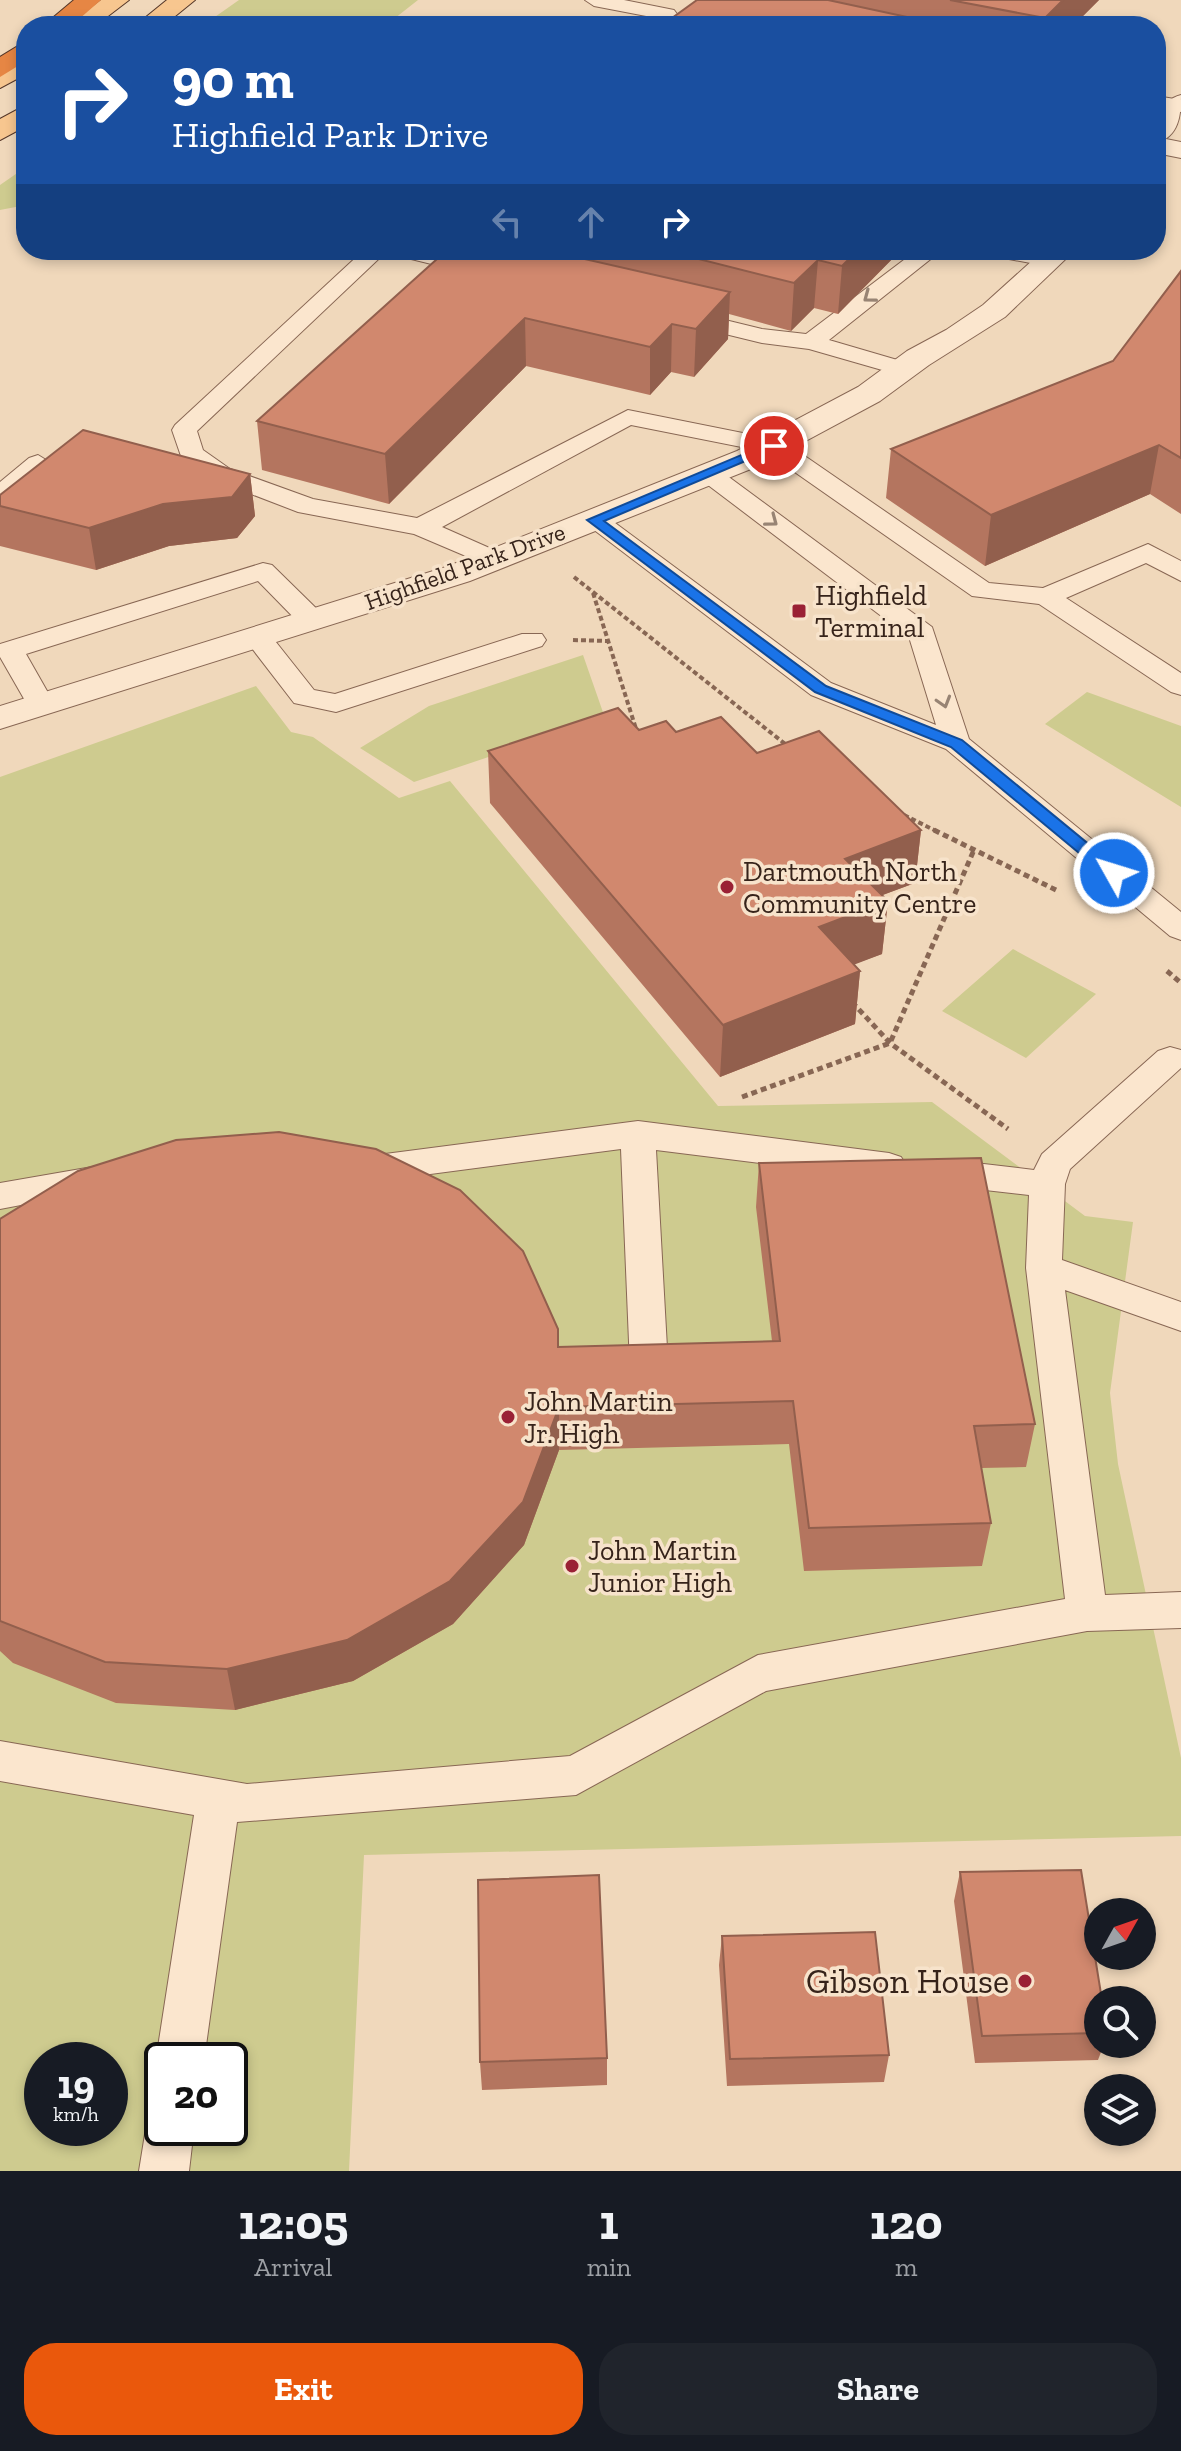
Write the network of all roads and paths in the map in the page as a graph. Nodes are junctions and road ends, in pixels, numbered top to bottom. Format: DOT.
graph roads {
  1 [pos="89,0"];
  2 [pos="117,0"];
  3 [pos="183,0"];
  4 [pos="594,0"];
  5 [pos="683,0"];
  6 [pos="68,16"];
  7 [pos="94,16"];
  8 [pos="161,16"];
  9 [pos="646,16"];
  10 [pos="664,16"];
  11 [pos="16,57"];
  12 [pos="0,69"];
  13 [pos="366,260"];
  14 [pos="443,260"];
  15 [pos="918,260"];
  16 [pos="1050,260"];
  17 [pos="506,276"];
  18 [pos="657,311"];
  19 [pos="811,342"];
  20 [pos="903,369"];
  21 [pos="774,446"];
  22 [pos="38,463"];
  23 [pos="709,474"];
  24 [pos="0,495"];
  25 [pos="594,520"];
  26 [pos="421,527"];
  27 [pos="533,544"];
  28 [pos="494,560"];
  29 [pos="1181,573"];
  30 [pos="593,592"];
  31 [pos="1046,597"];
  32 [pos="313,621"];
  33 [pos="258,638"];
  34 [pos="5,640"];
  35 [pos="532,640"];
  36 [pos="1181,686"];
  37 [pos="41,705"];
  38 [pos="0,718"];
  39 [pos="956,743"];
  40 [pos="642,747"];
  41 [pos="798,755"];
  42 [pos="891,808"];
  43 [pos="974,850"];
  44 [pos="1060,892"];
  45 [pos="1181,929"];
  46 [pos="1158,964"];
  47 [pos="1181,983"];
  48 [pos="848,997"];
  49 [pos="890,1043"];
  50 [pos="1170,1059"];
  51 [pos="742,1097"];
  52 [pos="638,1134"];
  53 [pos="132,1173"];
  54 [pos="325,1173"];
  55 [pos="1050,1173"];
  56 [pos="0,1196"];
  57 [pos="1044,1268"];
  58 [pos="1181,1317"];
  59 [pos="649,1366"];
  60 [pos="1181,1610"];
  61 [pos="1087,1613"];
  62 [pos="0,1761"];
  63 [pos="219,1798"];
  64 [pos="183,2042"];
  65 [pos="167,2146"];
  66 [pos="164,2171"];
  1 -- 6 [label="highway"];
  2 -- 7 [label="main road"];
  3 -- 8 [label="main road"];
  4 -- 9 [label="lane"];
  5 -- 10 [label="lane"];
  11 -- 12 [label="highway"];
  13 -- 26 [label="lane"];
  14 -- 17 [label="lane"];
  15 -- 19 [label="lane, one-way"];
  16 -- 20 [label="street, Highfield Park Drive"];
  18 -- 19 [label="lane"];
  19 -- 20 [label="lane"];
  20 -- 21 [label="street, Highfield Park Drive"];
  21 -- 23 [label="street, Highfield Park Drive"];
  21 -- 26 [label="lane"];
  21 -- 31 [label="lane"];
  22 -- 24 [label="lane"];
  23 -- 25 [label="street, Highfield Park Drive"];
  23 -- 39 [label="lane, one-way"];
  25 -- 27 [label="street, Highfield Park Drive"];
  25 -- 39 [label="lane"];
  26 -- 28 [label="lane"];
  27 -- 28 [label="street, Highfield Park Drive"];
  27 -- 30 [label="path"];
  28 -- 32 [label="street, Highfield Park Drive"];
  29 -- 31 [label="lane"];
  30 -- 40 [label="path"];
  30 -- 41 [label="path"];
  31 -- 36 [label="lane"];
  32 -- 33 [label="street, Highfield Park Drive"];
  32 -- 34 [label="lane"];
  33 -- 35 [label="lane"];
  33 -- 37 [label="street, Highfield Park Drive"];
  34 -- 37 [label="lane"];
  37 -- 38 [label="street, Highfield Park Drive"];
  39 -- 45 [label="lane"];
  42 -- 43 [label="path"];
  43 -- 44 [label="path"];
  43 -- 49 [label="path"];
  46 -- 47 [label="path"];
  48 -- 49 [label="path"];
  49 -- 51 [label="path"];
  49 -- 55 [label="path"];
  50 -- 55 [label="lane"];
  52 -- 54 [label="lane"];
  52 -- 55 [label="lane"];
  52 -- 59 [label="lane"];
  53 -- 56 [label="lane"];
  55 -- 57 [label="lane"];
  57 -- 58 [label="lane"];
  57 -- 61 [label="lane"];
  60 -- 61 [label="lane"];
  61 -- 63 [label="lane"];
  62 -- 63 [label="lane"];
  63 -- 64 [label="lane"];
  65 -- 66 [label="lane"];
}
